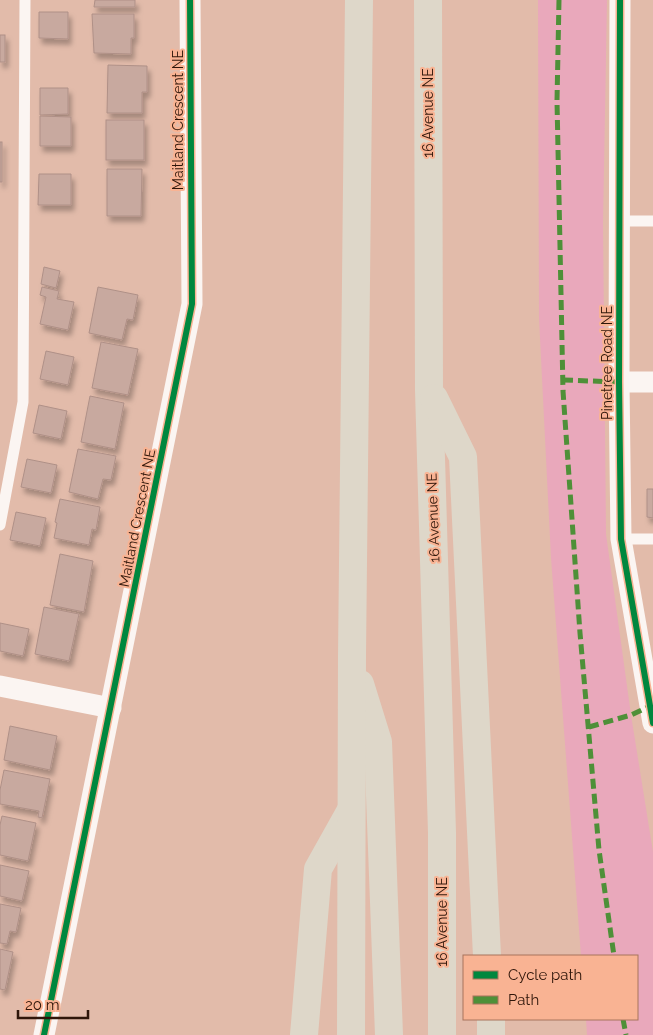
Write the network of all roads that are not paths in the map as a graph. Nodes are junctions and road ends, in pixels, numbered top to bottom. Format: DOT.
graph roads {
  1 [pos="25,0"];
  2 [pos="190,0"];
  3 [pos="359,0"];
  4 [pos="428,0"];
  5 [pos="620,0"];
  6 [pos="619,221"];
  7 [pos="653,221"];
  8 [pos="619,382"];
  9 [pos="653,382"];
  10 [pos="430,390"];
  11 [pos="0,525"];
  12 [pos="620,538"];
  13 [pos="653,538"];
  14 [pos="352,656"];
  15 [pos="0,686"];
  16 [pos="111,708"];
  17 [pos="652,712"];
  18 [pos="352,808"];
  19 [pos="488,955"];
  20 [pos="490,1020"];
  21 [pos="44,1035"];
  22 [pos="304,1035"];
  23 [pos="351,1035"];
  24 [pos="388,1035"];
  25 [pos="442,1035"];
  26 [pos="491,1035"];
  1 -- 11 [label="lane"];
  2 -- 16 [label="street, Maitland Crescent NE"];
  3 -- 14 [label="highway"];
  4 -- 10 [label="highway, 16 Avenue NE"];
  5 -- 6 [label="street, Pinetree Road NE"];
  6 -- 7 [label="lane"];
  6 -- 8 [label="street, Pinetree Road NE"];
  8 -- 9 [label="street"];
  8 -- 12 [label="street, Pinetree Road NE"];
  10 -- 19 [label="highway"];
  10 -- 25 [label="highway, 16 Avenue NE"];
  12 -- 13 [label="lane"];
  12 -- 17 [label="street, Pinetree Road NE"];
  14 -- 18 [label="highway"];
  14 -- 24 [label="highway"];
  15 -- 16 [label="street"];
  16 -- 21 [label="street, Maitland Crescent NE"];
  18 -- 22 [label="highway"];
  18 -- 23 [label="highway"];
  20 -- 26 [label="highway"];
}
